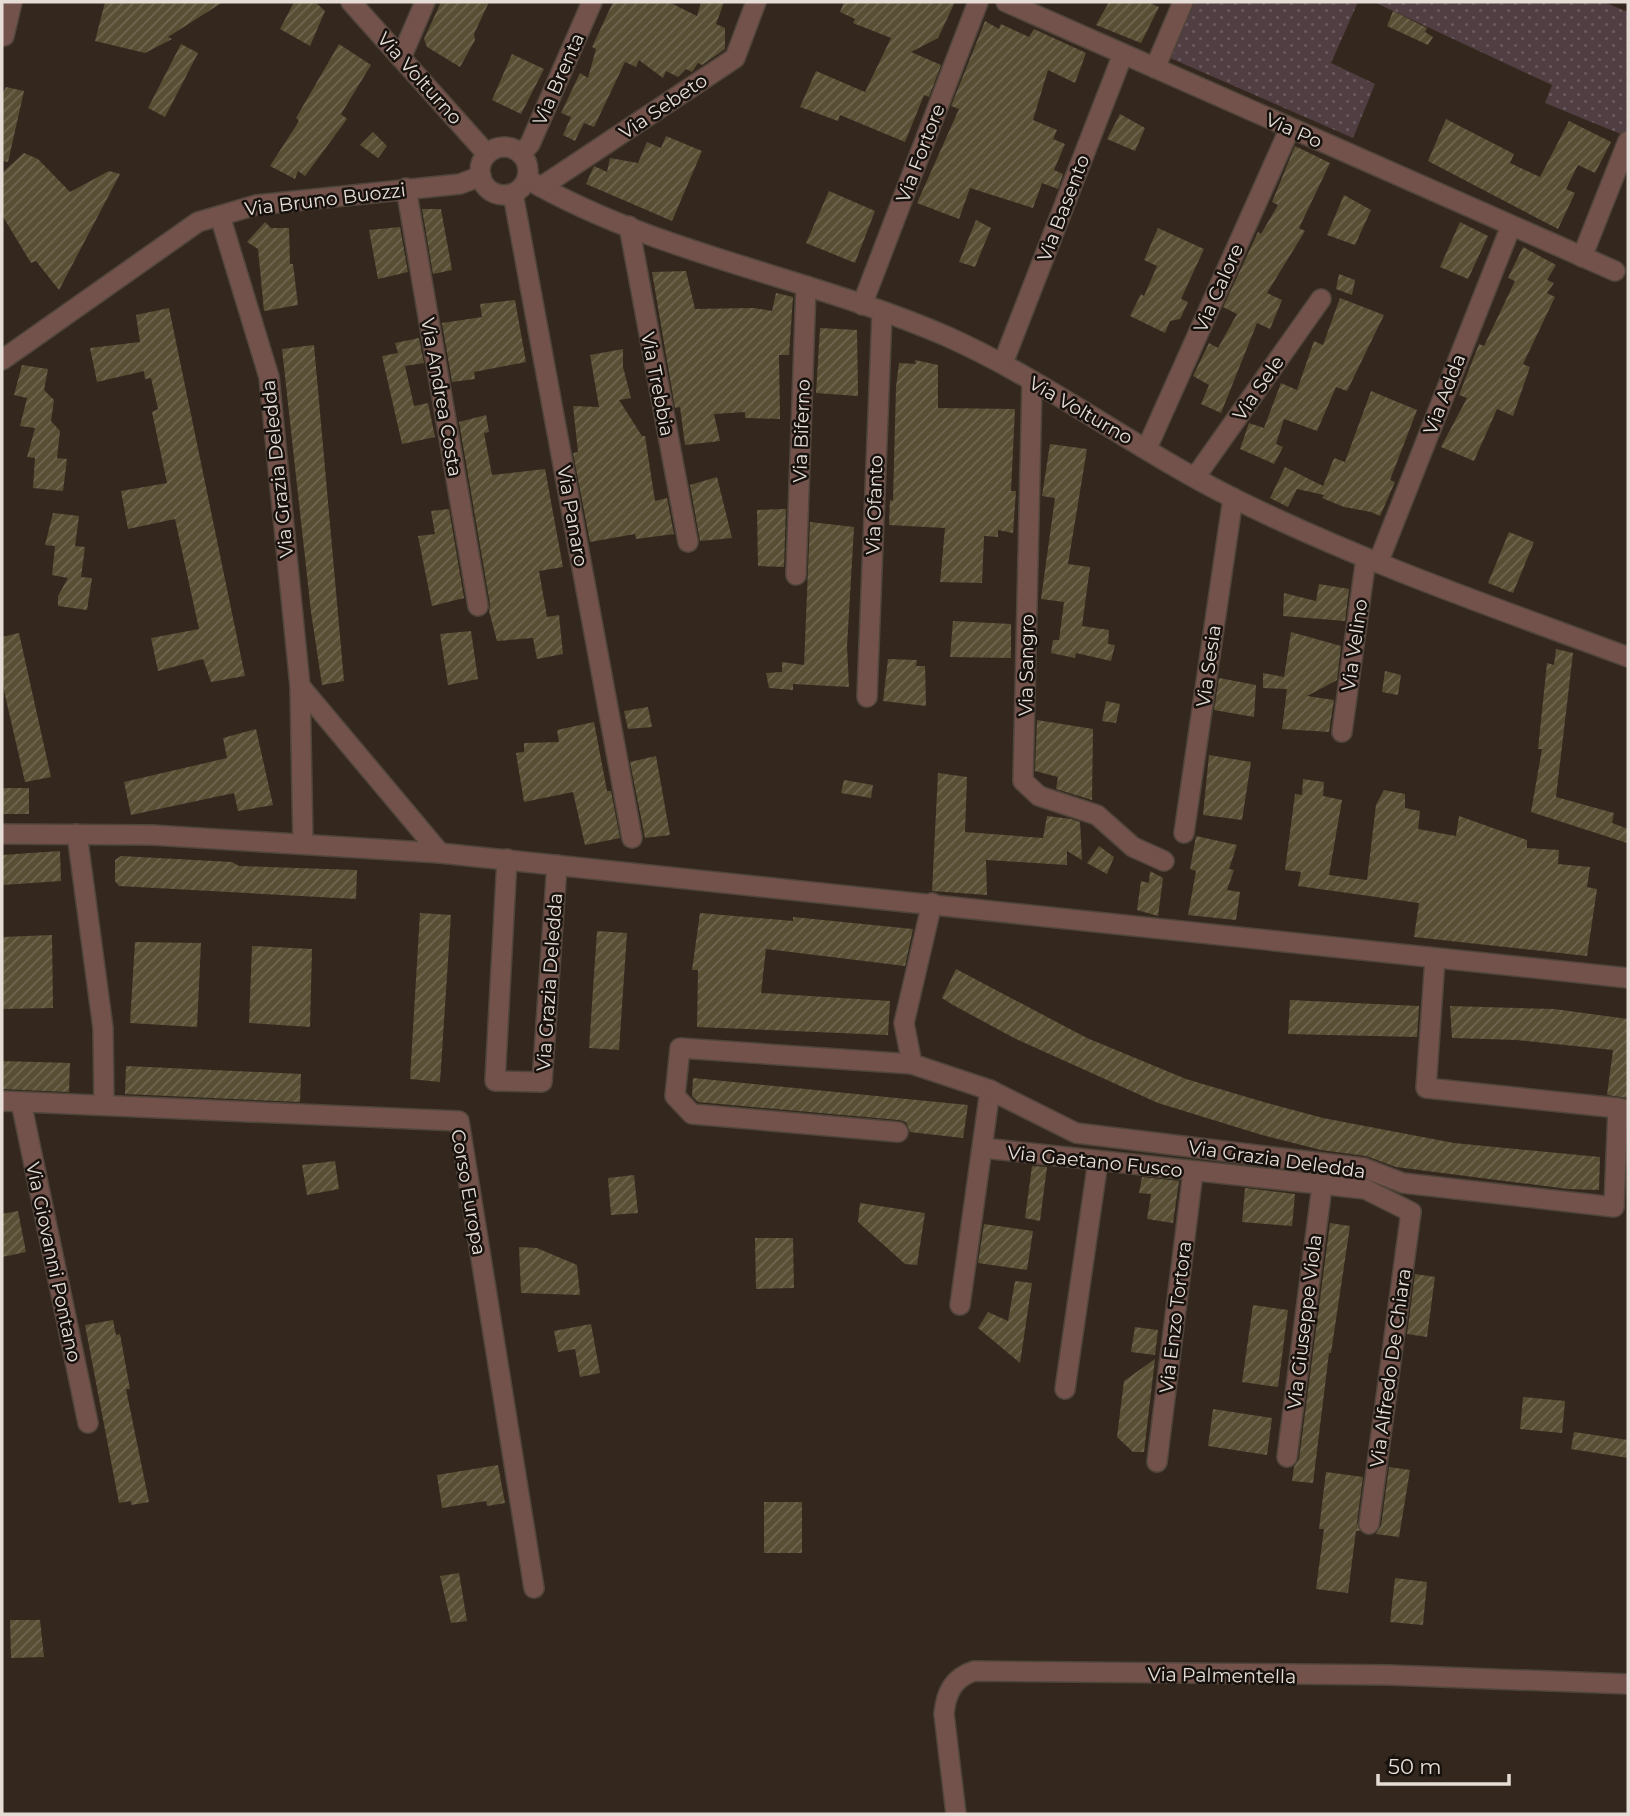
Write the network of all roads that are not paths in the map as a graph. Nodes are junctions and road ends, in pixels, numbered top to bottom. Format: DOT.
graph roads {
  1 [pos="12,2"];
  2 [pos="351,2"];
  3 [pos="425,2"];
  4 [pos="592,2"];
  5 [pos="756,2"];
  6 [pos="978,2"];
  7 [pos="1183,2"];
  8 [pos="1013,3"];
  9 [pos="4,36"];
  10 [pos="1123,54"];
  11 [pos="401,58"];
  12 [pos="1155,68"];
  13 [pos="1290,128"];
  14 [pos="1628,141"];
  15 [pos="487,154"];
  16 [pos="521,154"];
  17 [pos="481,176"];
  18 [pos="534,183"];
  19 [pos="406,188"];
  20 [pos="513,194"];
  21 [pos="220,216"];
  22 [pos="629,226"];
  23 [pos="1511,226"];
  24 [pos="1582,257"];
  25 [pos="1615,271"];
  26 [pos="806,286"];
  27 [pos="1321,299"];
  28 [pos="862,305"];
  29 [pos="882,313"];
  30 [pos="2,360"];
  31 [pos="1003,363"];
  32 [pos="1032,383"];
  33 [pos="1147,447"];
  34 [pos="1196,477"];
  35 [pos="1233,498"];
  36 [pos="688,542"];
  37 [pos="1372,561"];
  38 [pos="796,575"];
  39 [pos="478,606"];
  40 [pos="1628,657"];
  41 [pos="300,686"];
  42 [pos="867,697"];
  43 [pos="1342,732"];
  44 [pos="1184,833"];
  45 [pos="2,834"];
  46 [pos="77,834"];
  47 [pos="632,838"];
  48 [pos="303,845"];
  49 [pos="440,853"];
  50 [pos="507,859"];
  51 [pos="1164,861"];
  52 [pos="557,865"];
  53 [pos="932,902"];
  54 [pos="1435,959"];
  55 [pos="1628,978"];
  56 [pos="912,1064"];
  57 [pos="990,1090"];
  58 [pos="11,1101"];
  59 [pos="104,1105"];
  60 [pos="1623,1109"];
  61 [pos="898,1132"];
  62 [pos="983,1148"];
  63 [pos="1098,1161"];
  64 [pos="1193,1172"];
  65 [pos="1322,1186"];
  66 [pos="1621,1208"];
  67 [pos="1411,1212"];
  68 [pos="960,1305"];
  69 [pos="1065,1389"];
  70 [pos="88,1423"];
  71 [pos="1287,1457"];
  72 [pos="1157,1462"];
  73 [pos="1369,1524"];
  74 [pos="534,1588"];
  75 [pos="1628,1684"];
  76 [pos="956,1814"];
  1 -- 9 [label="street"];
  2 -- 11 [label="street, Via Volturno"];
  3 -- 11 [label="street"];
  4 -- 16 [label="street, Via Brenta"];
  5 -- 18 [label="street, Via Sebeto"];
  6 -- 28 [label="street, Via Fortore"];
  7 -- 12 [label="street"];
  8 -- 10 [label="street, Via Po"];
  10 -- 12 [label="street, Via Po"];
  10 -- 31 [label="street, Via Basento"];
  11 -- 15 [label="street, Via Volturno"];
  12 -- 13 [label="street, Via Po"];
  13 -- 23 [label="street, Via Po"];
  13 -- 33 [label="street, Via Calore"];
  14 -- 24 [label="street"];
  15 -- 16 [label="street"];
  15 -- 17 [label="street"];
  16 -- 18 [label="street"];
  17 -- 19 [label="street, Via Bruno Buozzi"];
  17 -- 20 [label="street"];
  18 -- 20 [label="street"];
  18 -- 22 [label="street, Via Volturno"];
  19 -- 21 [label="street, Via Bruno Buozzi"];
  19 -- 39 [label="street, Via Andrea Costa"];
  20 -- 47 [label="street, Via Panaro"];
  21 -- 30 [label="street, Via Bruno Buozzi"];
  21 -- 41 [label="street, Via Grazia Deledda"];
  22 -- 26 [label="street, Via Volturno"];
  22 -- 36 [label="street, Via Trebbia"];
  23 -- 24 [label="street, Via Po"];
  23 -- 37 [label="street, Via Adda"];
  24 -- 25 [label="street, Via Po"];
  26 -- 28 [label="street, Via Volturno"];
  26 -- 38 [label="street, Via Biferno"];
  27 -- 34 [label="street, Via Sele"];
  28 -- 29 [label="street, Via Volturno"];
  29 -- 31 [label="street, Via Volturno"];
  29 -- 42 [label="street, Via Ofanto"];
  31 -- 32 [label="street, Via Volturno"];
  32 -- 33 [label="street, Via Volturno"];
  32 -- 51 [label="street, Via Sangro"];
  33 -- 34 [label="street, Via Volturno"];
  34 -- 35 [label="street, Via Volturno"];
  35 -- 37 [label="street, Via Volturno"];
  35 -- 44 [label="street, Via Sesia"];
  37 -- 40 [label="street, Via Volturno"];
  37 -- 43 [label="street, Via Velino"];
  41 -- 48 [label="street, Via Grazia Deledda"];
  41 -- 49 [label="street"];
  45 -- 46 [label="street, Via Grazia Deledda"];
  46 -- 48 [label="street, Via Grazia Deledda"];
  46 -- 59 [label="street"];
  48 -- 49 [label="street, Via Grazia Deledda"];
  49 -- 50 [label="street, Via Grazia Deledda"];
  50 -- 52 [label="street, Via Grazia Deledda"];
  50 -- 52 [label="street, Via Grazia Deledda"];
  52 -- 53 [label="street, Via Grazia Deledda"];
  53 -- 54 [label="street, Via Grazia Deledda"];
  53 -- 56 [label="street"];
  54 -- 55 [label="street, Via Grazia Deledda"];
  54 -- 60 [label="street, Via Grazia Deledda"];
  56 -- 57 [label="street, Via Grazia Deledda"];
  56 -- 61 [label="street, Via Grazia Deledda"];
  57 -- 62 [label="street"];
  57 -- 66 [label="street, Via Grazia Deledda"];
  58 -- 59 [label="street, Corso Europa"];
  58 -- 70 [label="street, Via Giovanni Pontano"];
  59 -- 74 [label="street, Corso Europa"];
  60 -- 66 [label="street, Via Grazia Deledda"];
  62 -- 63 [label="street, Via Gaetano Fusco"];
  62 -- 68 [label="street"];
  63 -- 64 [label="street, Via Gaetano Fusco"];
  63 -- 69 [label="street"];
  64 -- 65 [label="street, Via Gaetano Fusco"];
  64 -- 72 [label="street, Via Enzo Tortora"];
  65 -- 67 [label="street, Via Gaetano Fusco"];
  65 -- 71 [label="street, Via Giuseppe Viola"];
  67 -- 73 [label="street, Via Alfredo De Chiara"];
  75 -- 76 [label="street, Via Palmentella"];
}
